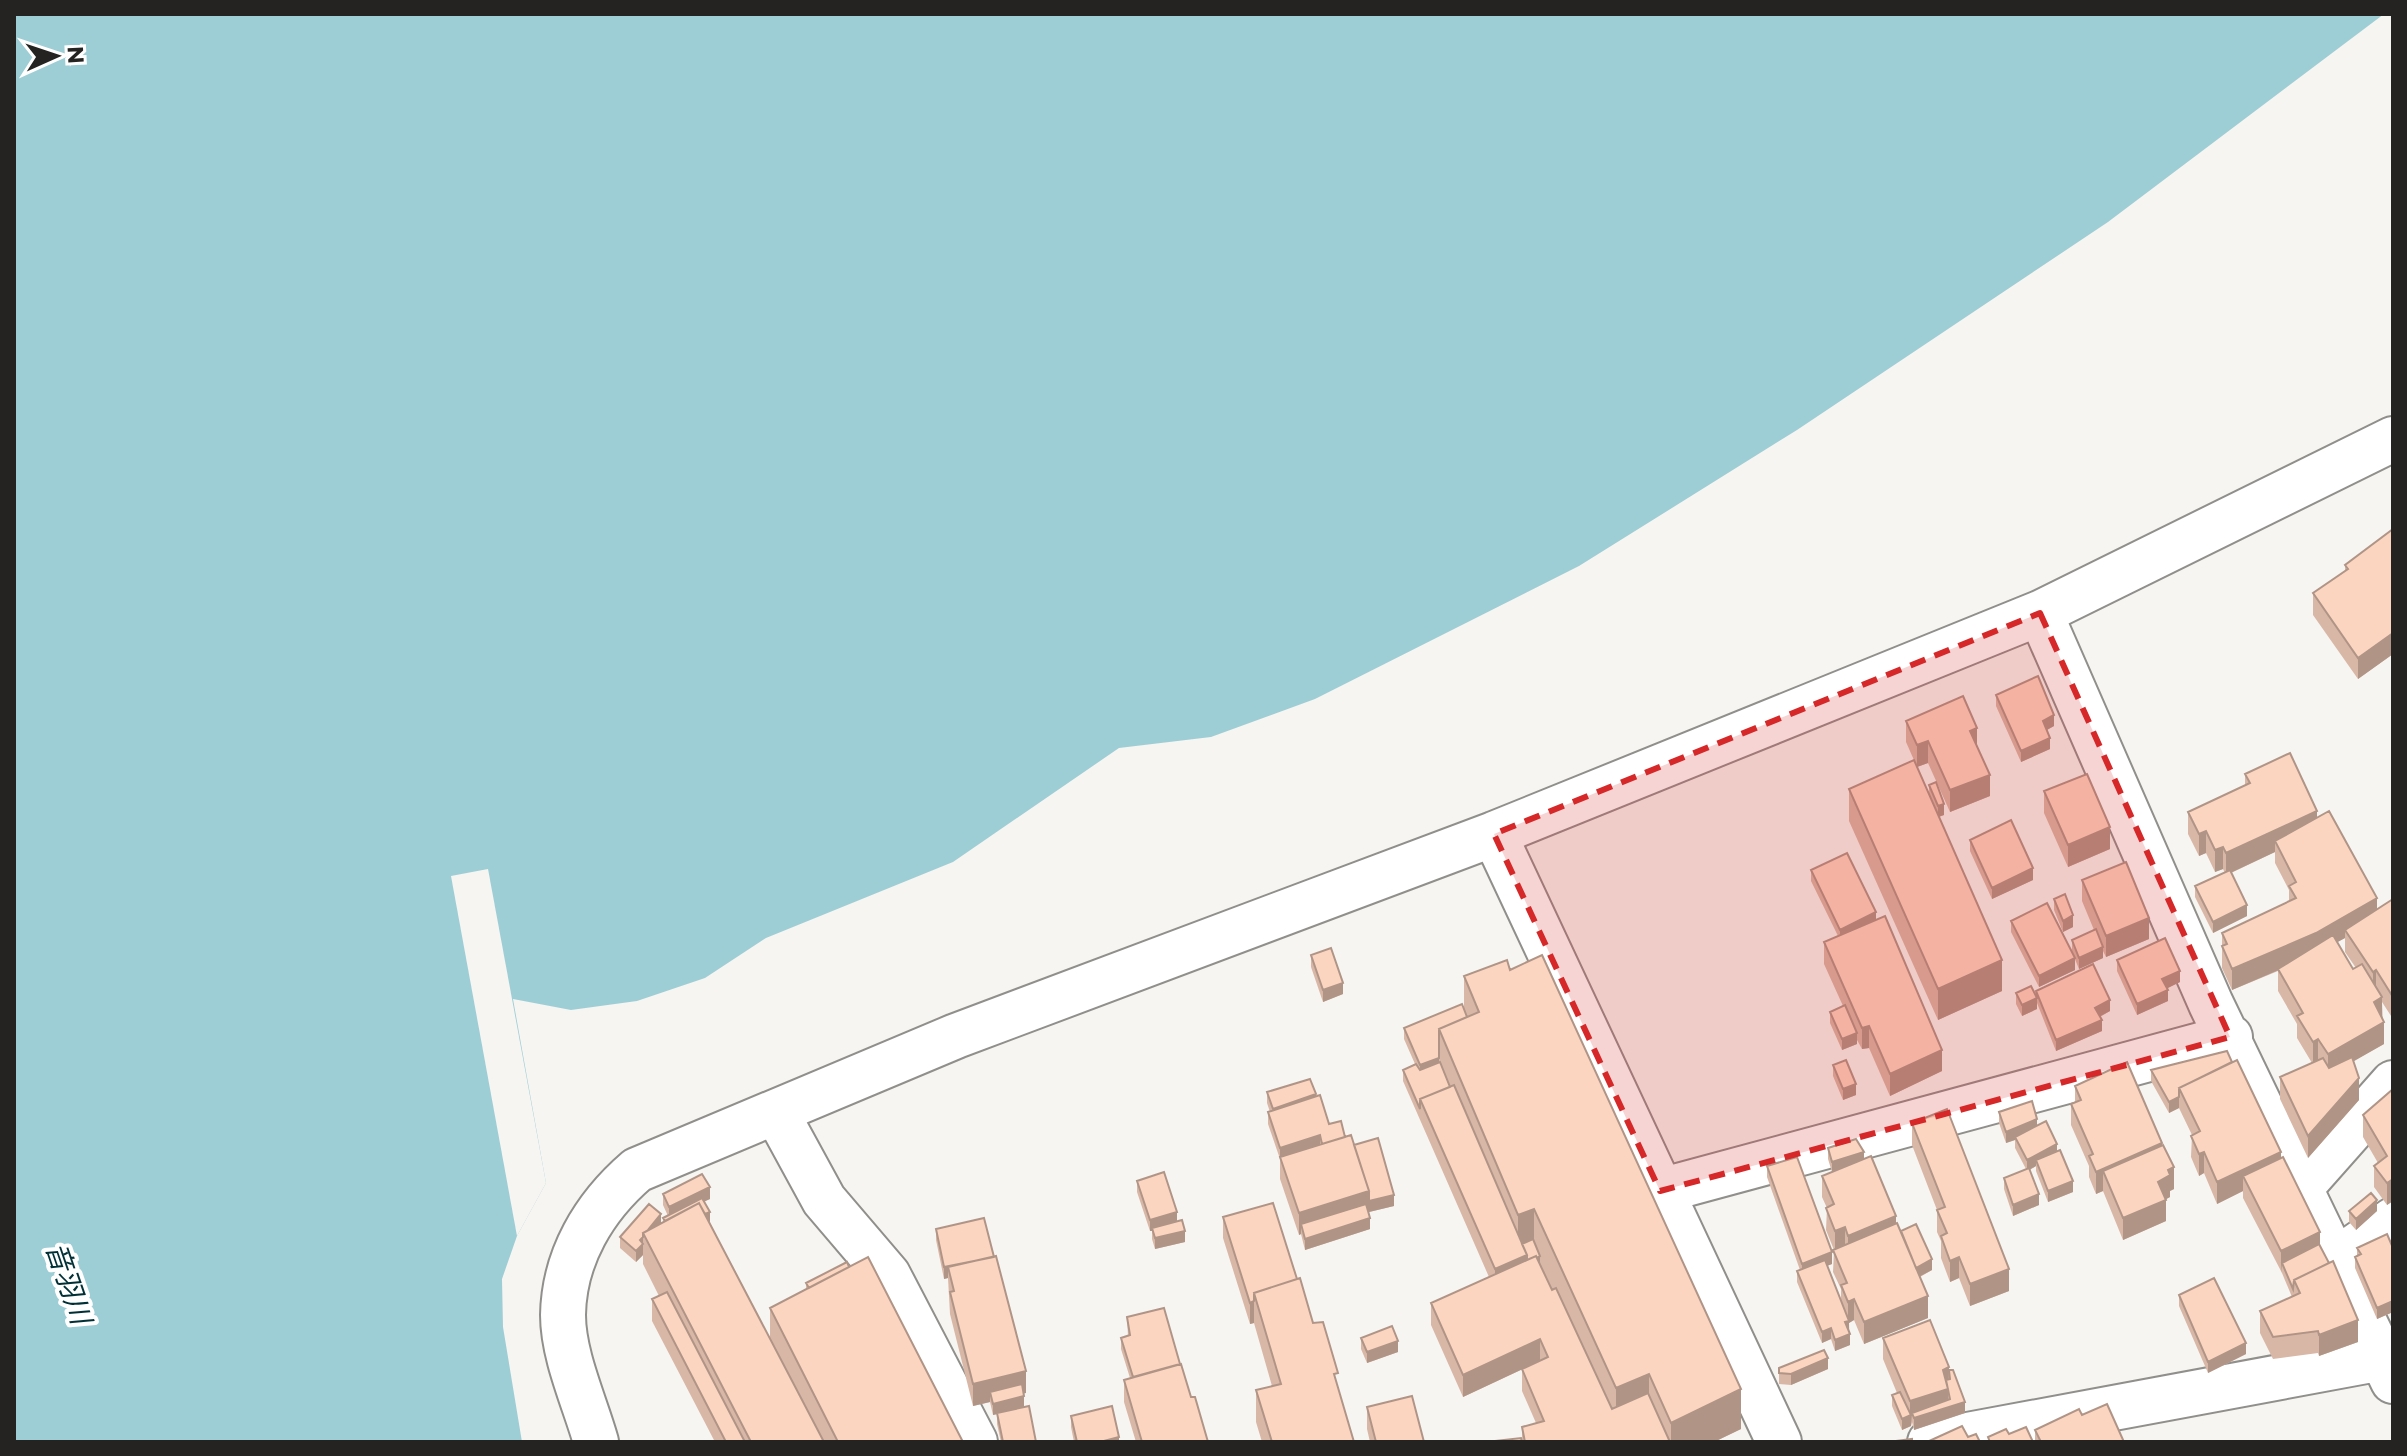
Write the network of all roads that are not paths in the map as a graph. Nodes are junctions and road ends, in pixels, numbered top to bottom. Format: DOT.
graph roads {
  1 [pos="2393,439"];
  2 [pos="2040,613"];
  3 [pos="1494,834"];
  4 [pos="2230,1037"];
  5 [pos="2393,1083"];
  6 [pos="776,1112"];
  7 [pos="2301,1187"];
  8 [pos="1660,1191"];
  9 [pos="2393,1220"];
  10 [pos="2335,1261"];
  11 [pos="2389,1365"];
  12 [pos="596,1442"];
  13 [pos="975,1442"];
  14 [pos="1779,1442"];
  15 [pos="1930,1442"];
  1 -- 2 [label="street"];
  2 -- 3 [label="street"];
  2 -- 4 [label="street"];
  3 -- 6 [label="street"];
  3 -- 8 [label="street"];
  4 -- 7 [label="street"];
  4 -- 8 [label="street"];
  5 -- 7 [label="street"];
  6 -- 12 [label="street"];
  6 -- 13 [label="street"];
  7 -- 10 [label="street"];
  8 -- 14 [label="street"];
  9 -- 10 [label="street"];
  10 -- 11 [label="street"];
  11 -- 15 [label="street"];
}
